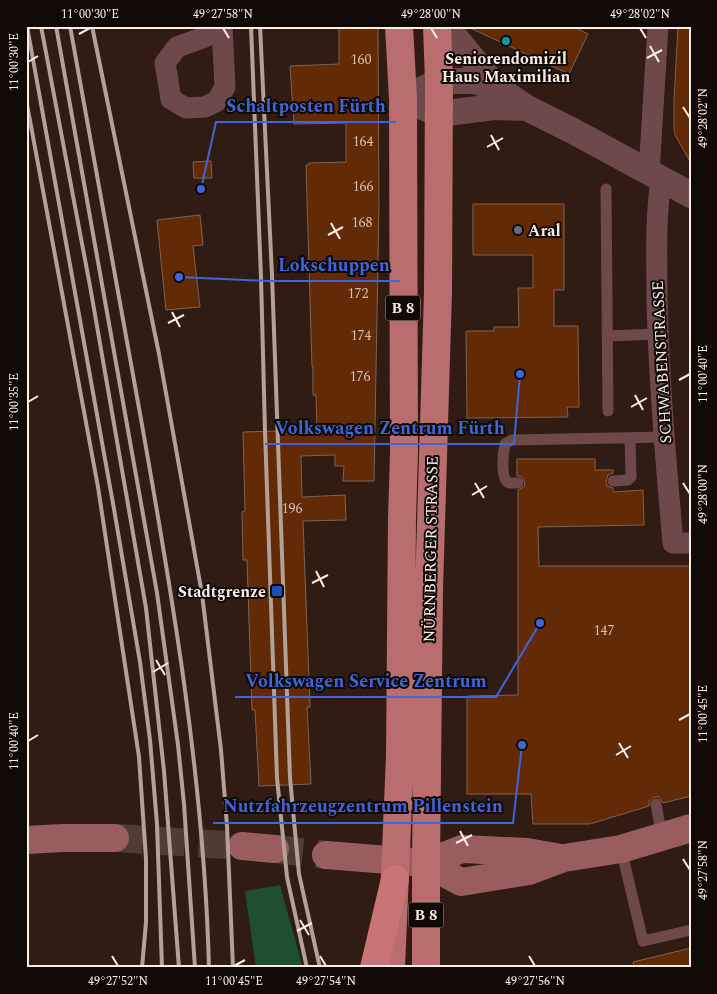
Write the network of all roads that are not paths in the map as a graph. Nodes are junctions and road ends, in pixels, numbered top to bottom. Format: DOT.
graph roads {
  1 [pos="214,26"];
  2 [pos="222,26"];
  3 [pos="399,26"];
  4 [pos="437,26"];
  5 [pos="446,26"];
  6 [pos="658,26"];
  7 [pos="439,81"];
  8 [pos="495,86"];
  9 [pos="403,99"];
  10 [pos="527,108"];
  11 [pos="439,114"];
  12 [pos="655,176"];
  13 [pos="606,189"];
  14 [pos="691,195"];
  15 [pos="658,334"];
  16 [pos="608,336"];
  17 [pos="608,411"];
  18 [pos="664,437"];
  19 [pos="630,438"];
  20 [pos="613,481"];
  21 [pos="518,484"];
  22 [pos="682,543"];
  23 [pos="656,804"];
  24 [pos="691,828"];
  25 [pos="115,838"];
  26 [pos="662,838"];
  27 [pos="26,840"];
  28 [pos="242,846"];
  29 [pos="275,848"];
  30 [pos="621,849"];
  31 [pos="326,855"];
  32 [pos="426,862"];
  33 [pos="396,869"];
  34 [pos="691,930"];
  35 [pos="374,968"];
  36 [pos="391,968"];
  37 [pos="426,968"];
  1 -- 2 [label="street"];
  3 -- 9 [label="main road, B 8"];
  4 -- 7 [label="main road, NÜRNBERGER STRASSE / B 8"];
  5 -- 8 [label="street"];
  6 -- 12 [label="street, SCHWABENSTRASSE"];
  7 -- 8 [label="street"];
  7 -- 9 [label="street"];
  7 -- 11 [label="main road, NÜRNBERGER STRASSE / B 8"];
  8 -- 10 [label="street"];
  9 -- 11 [label="street"];
  9 -- 33 [label="main road, NÜRNBERGER STRASSE / B 8"];
  10 -- 11 [label="street"];
  10 -- 12 [label="street"];
  11 -- 32 [label="main road, NÜRNBERGER STRASSE / B 8"];
  12 -- 14 [label="street"];
  12 -- 15 [label="street, SCHWABENSTRASSE"];
  13 -- 16 [label="lane"];
  15 -- 16 [label="lane"];
  15 -- 18 [label="street, SCHWABENSTRASSE"];
  16 -- 17 [label="lane"];
  18 -- 19 [label="lane"];
  18 -- 22 [label="street, SCHWABENSTRASSE"];
  19 -- 20 [label="lane"];
  19 -- 21 [label="lane"];
  23 -- 26 [label="lane"];
  24 -- 26 [label="main road"];
  25 -- 27 [label="main road"];
  26 -- 30 [label="main road"];
  28 -- 29 [label="main road"];
  30 -- 32 [label="main road"];
  30 -- 34 [label="lane"];
  31 -- 33 [label="main road"];
  32 -- 33 [label="main road"];
  32 -- 37 [label="main road, B 8"];
  33 -- 35 [label="highway"];
  33 -- 36 [label="main road, B 8"];
}
